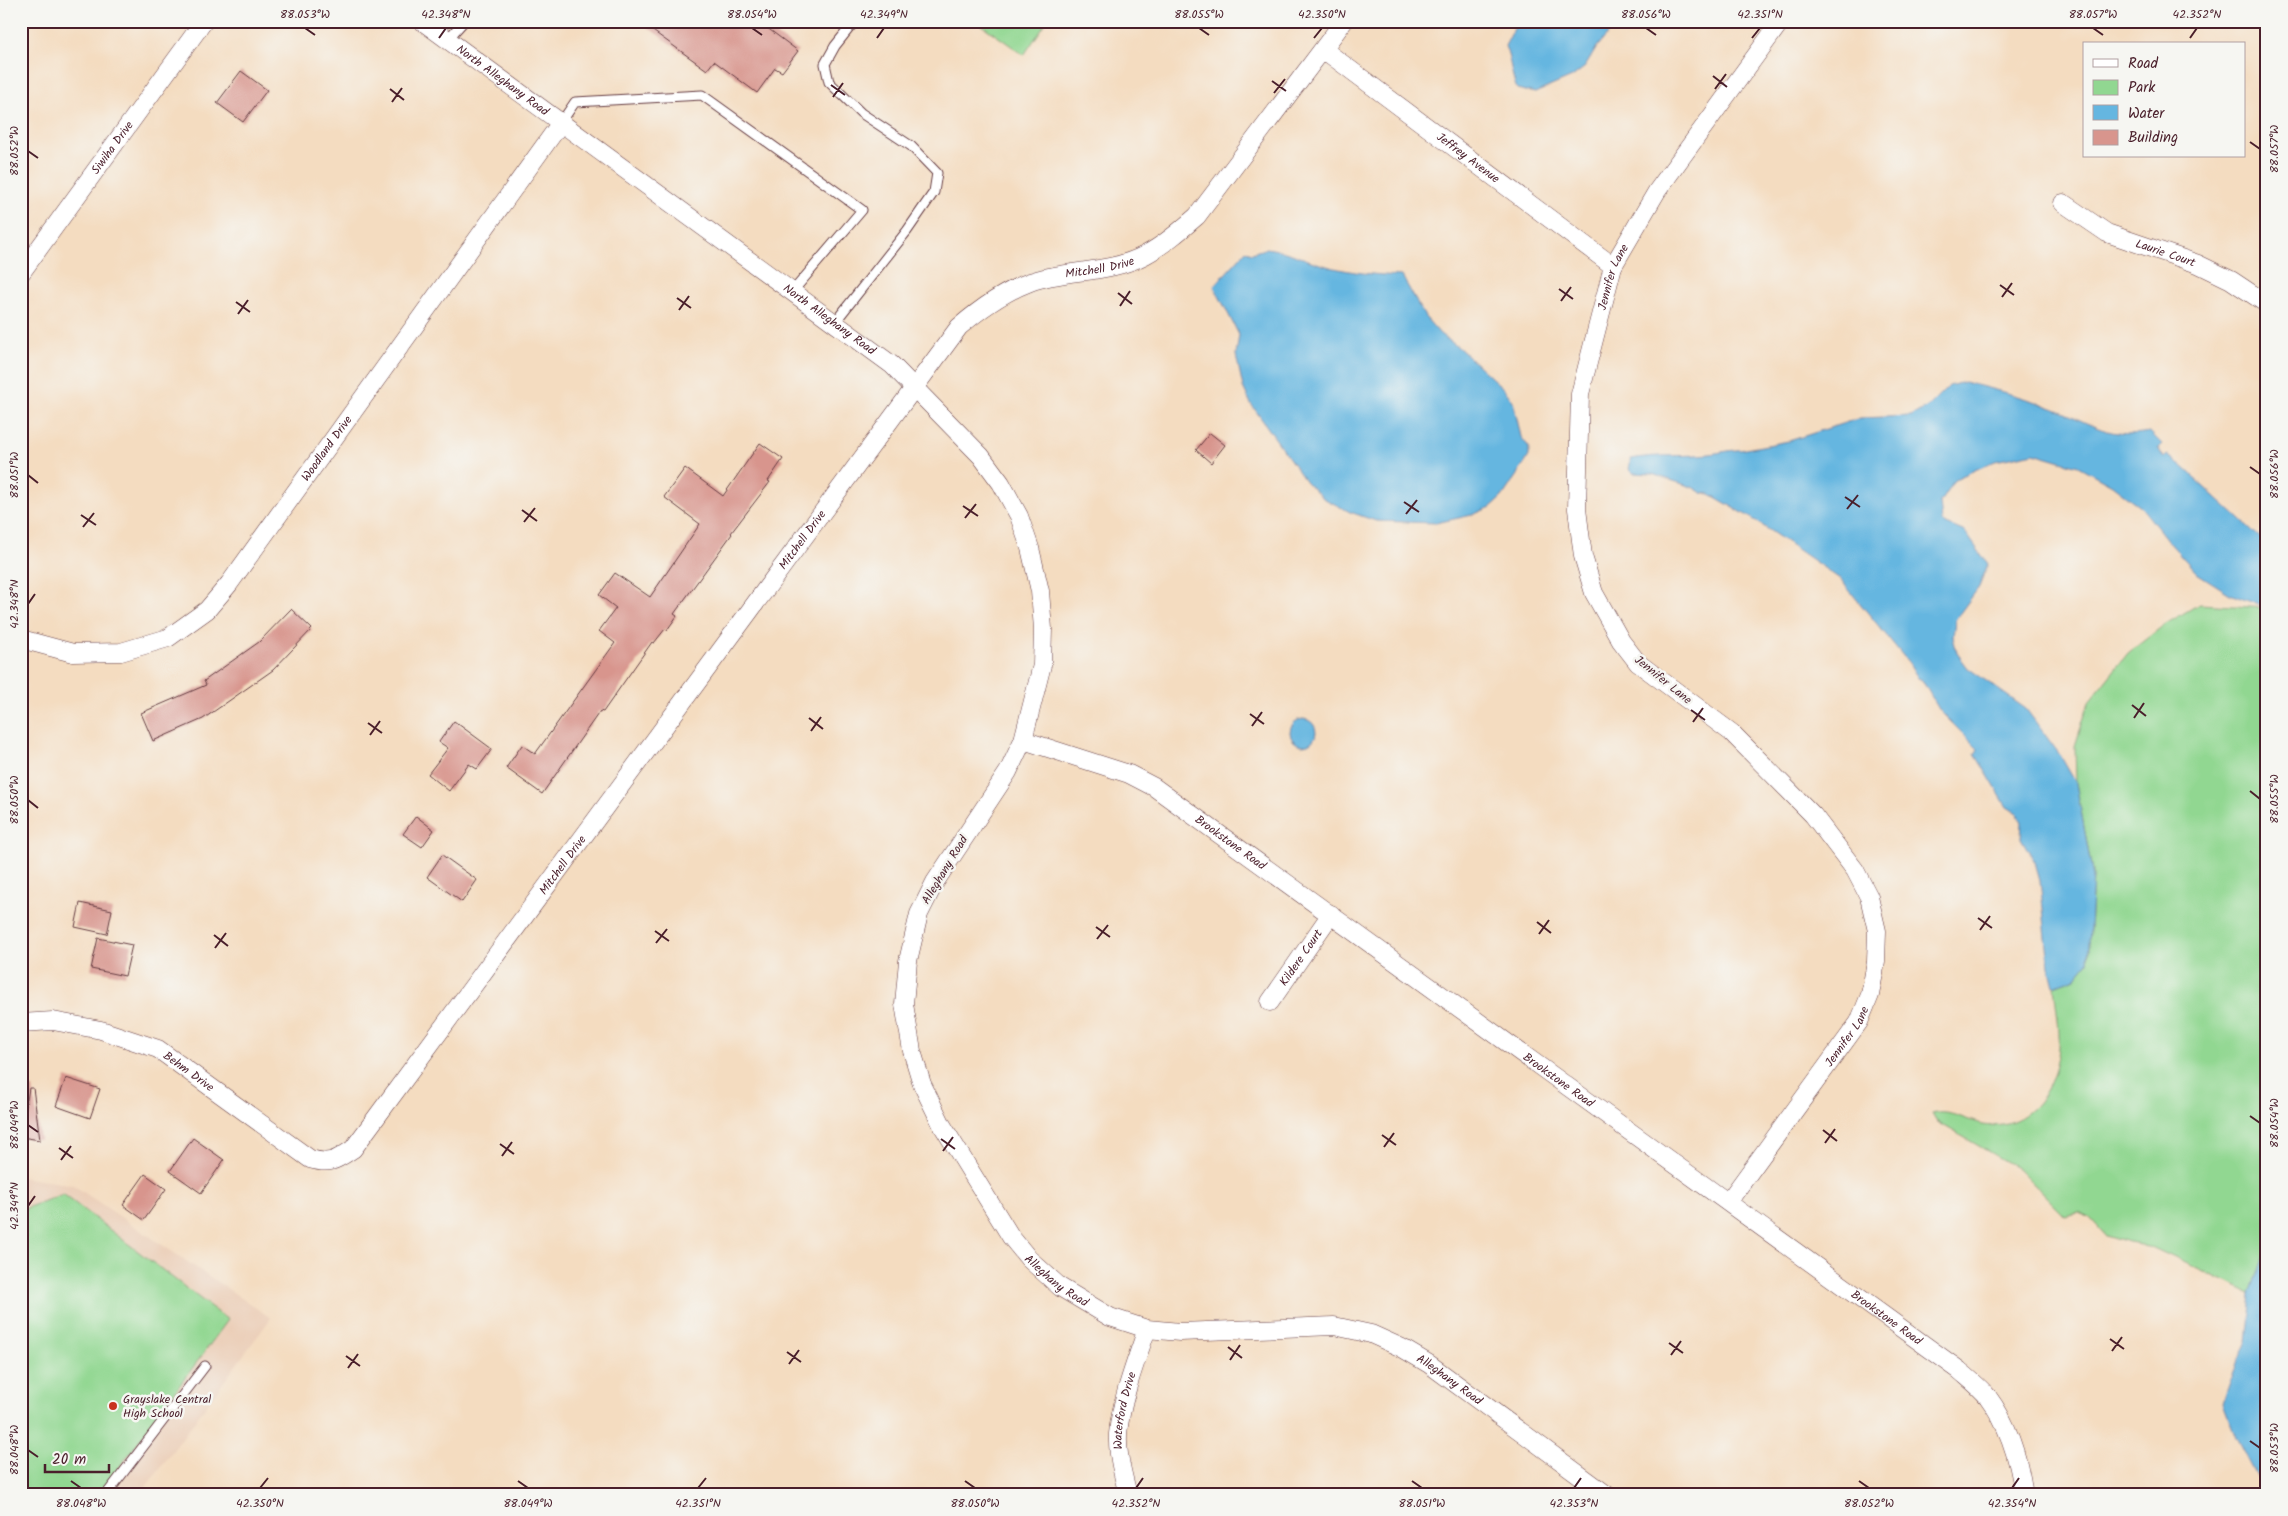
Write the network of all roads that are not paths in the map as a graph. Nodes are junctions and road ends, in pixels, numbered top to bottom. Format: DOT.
graph roads {
  1 [pos="204,21"];
  2 [pos="422,21"];
  3 [pos="464,21"];
  4 [pos="855,21"];
  5 [pos="1344,21"];
  6 [pos="1782,21"];
  7 [pos="447,40"];
  8 [pos="1324,50"];
  9 [pos="560,124"];
  10 [pos="2064,204"];
  11 [pos="1613,266"];
  12 [pos="21,273"];
  13 [pos="793,290"];
  14 [pos="2267,304"];
  15 [pos="835,322"];
  16 [pos="915,388"];
  17 [pos="21,639"];
  18 [pos="1023,740"];
  19 [pos="1331,914"];
  20 [pos="1270,1002"];
  21 [pos="21,1023"];
  22 [pos="338,1159"];
  23 [pos="1728,1202"];
  24 [pos="1147,1329"];
  25 [pos="205,1366"];
  26 [pos="106,1495"];
  27 [pos="1128,1495"];
  28 [pos="1607,1495"];
  29 [pos="2024,1495"];
  1 -- 12 [label="street, Siwiha Drive"];
  2 -- 7 [label="street, North Alleghany Road"];
  3 -- 7 [label="lane"];
  4 -- 15 [label="lane"];
  5 -- 8 [label="street, Mitchell Drive"];
  6 -- 11 [label="street, Jennifer Lane"];
  7 -- 9 [label="street, North Alleghany Road"];
  8 -- 11 [label="street, Jeffrey Avenue"];
  8 -- 16 [label="street, Mitchell Drive"];
  9 -- 13 [label="street, North Alleghany Road"];
  9 -- 13 [label="lane"];
  9 -- 17 [label="street, Woodland Drive"];
  10 -- 14 [label="street, Laurie Court"];
  11 -- 23 [label="street, Jennifer Lane"];
  13 -- 15 [label="street, North Alleghany Road"];
  15 -- 16 [label="street, North Alleghany Road"];
  16 -- 18 [label="street, North Alleghany Road"];
  16 -- 22 [label="street, Mitchell Drive"];
  18 -- 19 [label="street, Brookstone Road"];
  18 -- 24 [label="street, Alleghany Road"];
  19 -- 20 [label="street, Kildere Court"];
  19 -- 23 [label="street, Brookstone Road"];
  21 -- 22 [label="street, Behm Drive"];
  23 -- 29 [label="street, Brookstone Road"];
  24 -- 27 [label="street, Waterford Drive"];
  24 -- 28 [label="street, Alleghany Road"];
  25 -- 26 [label="lane"];
}
